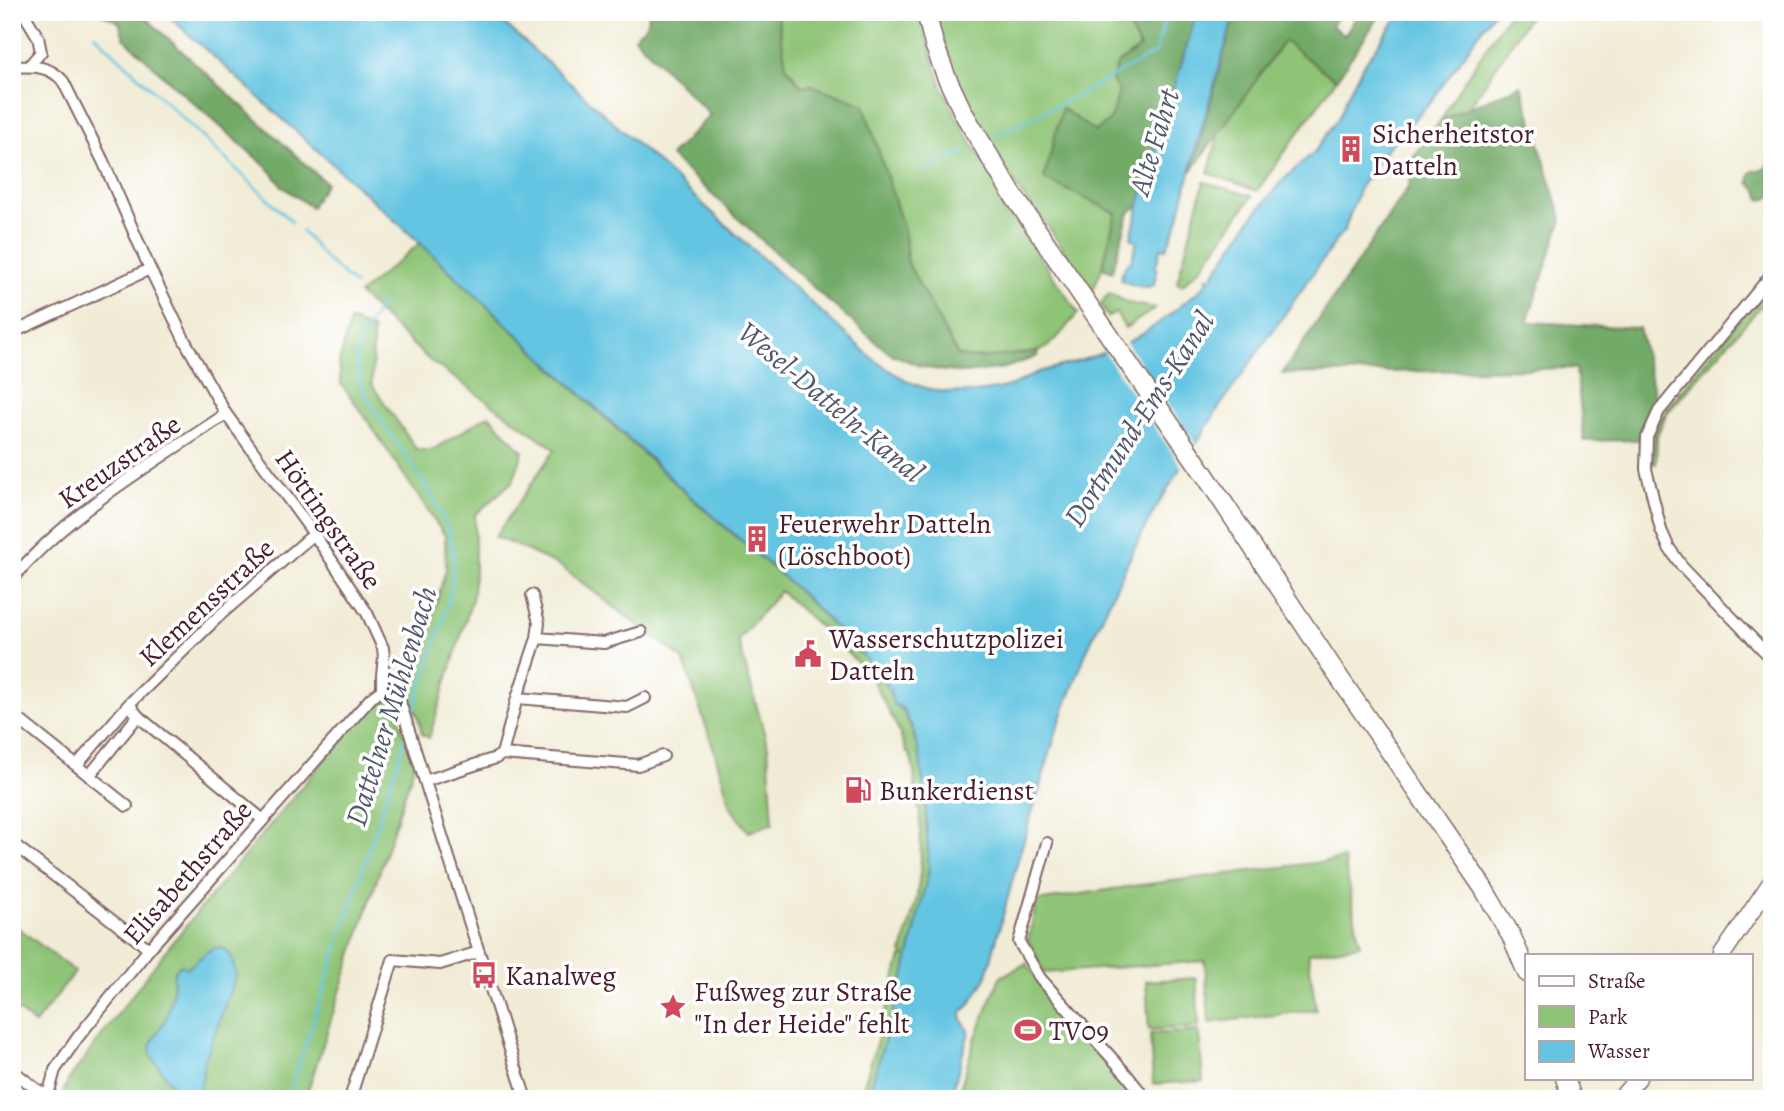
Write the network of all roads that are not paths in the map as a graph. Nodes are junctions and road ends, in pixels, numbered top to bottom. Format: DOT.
graph roads {
  1 [pos="23,12"];
  2 [pos="926,12"];
  3 [pos="29,66"];
  4 [pos="12,68"];
  5 [pos="150,269"];
  6 [pos="1772,274"];
  7 [pos="12,332"];
  8 [pos="226,414"];
  9 [pos="314,534"];
  10 [pos="12,579"];
  11 [pos="532,595"];
  12 [pos="641,632"];
  13 [pos="537,638"];
  14 [pos="1772,659"];
  15 [pos="383,689"];
  16 [pos="517,698"];
  17 [pos="645,698"];
  18 [pos="129,704"];
  19 [pos="138,716"];
  20 [pos="22,722"];
  21 [pos="502,754"];
  22 [pos="663,756"];
  23 [pos="77,765"];
  24 [pos="89,776"];
  25 [pos="425,781"];
  26 [pos="127,806"];
  27 [pos="262,819"];
  28 [pos="12,843"];
  29 [pos="1047,843"];
  30 [pos="1772,881"];
  31 [pos="149,948"];
  32 [pos="479,952"];
  33 [pos="1722,954"];
  34 [pos="1525,968"];
  35 [pos="12,1070"];
  36 [pos="1566,1080"];
  37 [pos="1636,1080"];
  38 [pos="47,1097"];
  39 [pos="351,1099"];
  40 [pos="526,1099"];
  41 [pos="1146,1099"];
  42 [pos="1572,1099"];
  43 [pos="1620,1099"];
  1 -- 3 [label="street"];
  2 -- 34 [label="main road"];
  3 -- 4 [label="street"];
  3 -- 5 [label="street, Höttingstraße"];
  5 -- 7 [label="street"];
  5 -- 8 [label="street, Höttingstraße"];
  6 -- 14 [label="street"];
  8 -- 9 [label="street, Höttingstraße"];
  8 -- 10 [label="street, Kreuzstraße"];
  9 -- 15 [label="street, Höttingstraße"];
  9 -- 18 [label="street, Klemensstraße"];
  11 -- 13 [label="street"];
  12 -- 13 [label="street"];
  13 -- 16 [label="street"];
  15 -- 25 [label="street"];
  15 -- 27 [label="street, Elisabethstraße"];
  16 -- 17 [label="street"];
  16 -- 21 [label="street"];
  18 -- 19 [label="street, Klemensstraße"];
  18 -- 23 [label="street, Klemensstraße"];
  19 -- 24 [label="street"];
  19 -- 27 [label="street, Klemensstraße"];
  20 -- 23 [label="street"];
  21 -- 22 [label="street"];
  21 -- 25 [label="street"];
  23 -- 24 [label="street"];
  24 -- 26 [label="street"];
  25 -- 32 [label="street"];
  27 -- 31 [label="street, Elisabethstraße"];
  28 -- 31 [label="street"];
  29 -- 41 [label="street"];
  30 -- 33 [label="street"];
  31 -- 38 [label="street, Elisabethstraße"];
  32 -- 39 [label="street"];
  32 -- 40 [label="street"];
  35 -- 38 [label="street"];
  36 -- 42 [label="main road"];
  37 -- 43 [label="street"];
}
